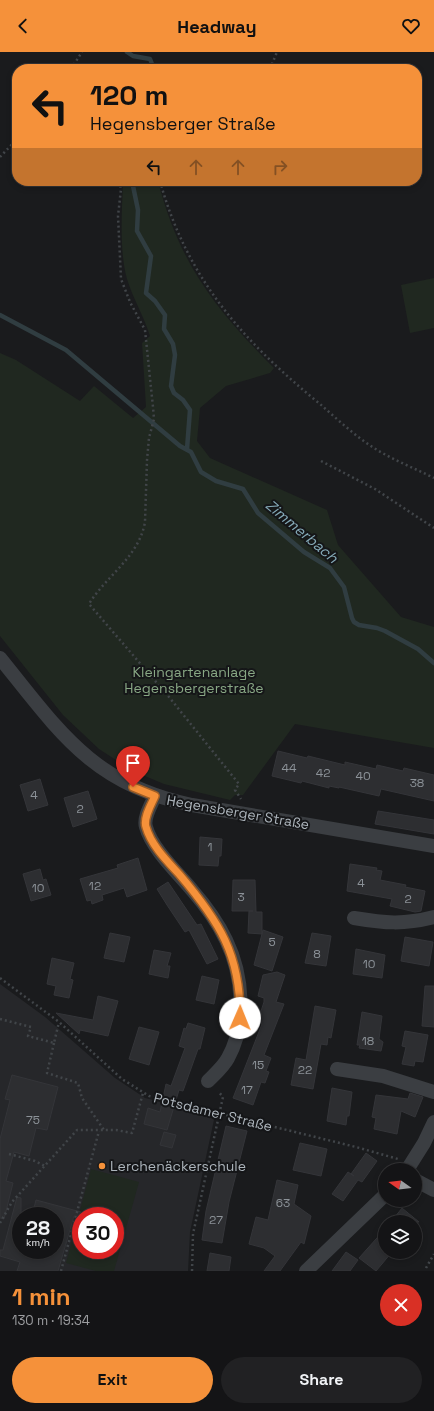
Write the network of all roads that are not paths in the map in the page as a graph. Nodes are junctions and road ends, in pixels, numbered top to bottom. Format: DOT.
graph roads {
  1 [pos="0,658"];
  2 [pos="155,796"];
  3 [pos="434,846"];
  4 [pos="434,917"];
  5 [pos="354,918"];
  6 [pos="338,1069"];
  7 [pos="208,1081"];
  8 [pos="434,1092"];
  9 [pos="434,1122"];
  10 [pos="411,1163"];
  11 [pos="422,1184"];
  12 [pos="434,1190"];
  13 [pos="378,1202"];
  14 [pos="306,1271"];
  1 -- 2 [label="street, Hegensberger Straße"];
  2 -- 3 [label="street, Hegensberger Straße"];
  2 -- 7 [label="street"];
  4 -- 5 [label="street"];
  6 -- 8 [label="street"];
  9 -- 10 [label="street"];
  11 -- 12 [label="street"];
  13 -- 14 [label="street"];
}
